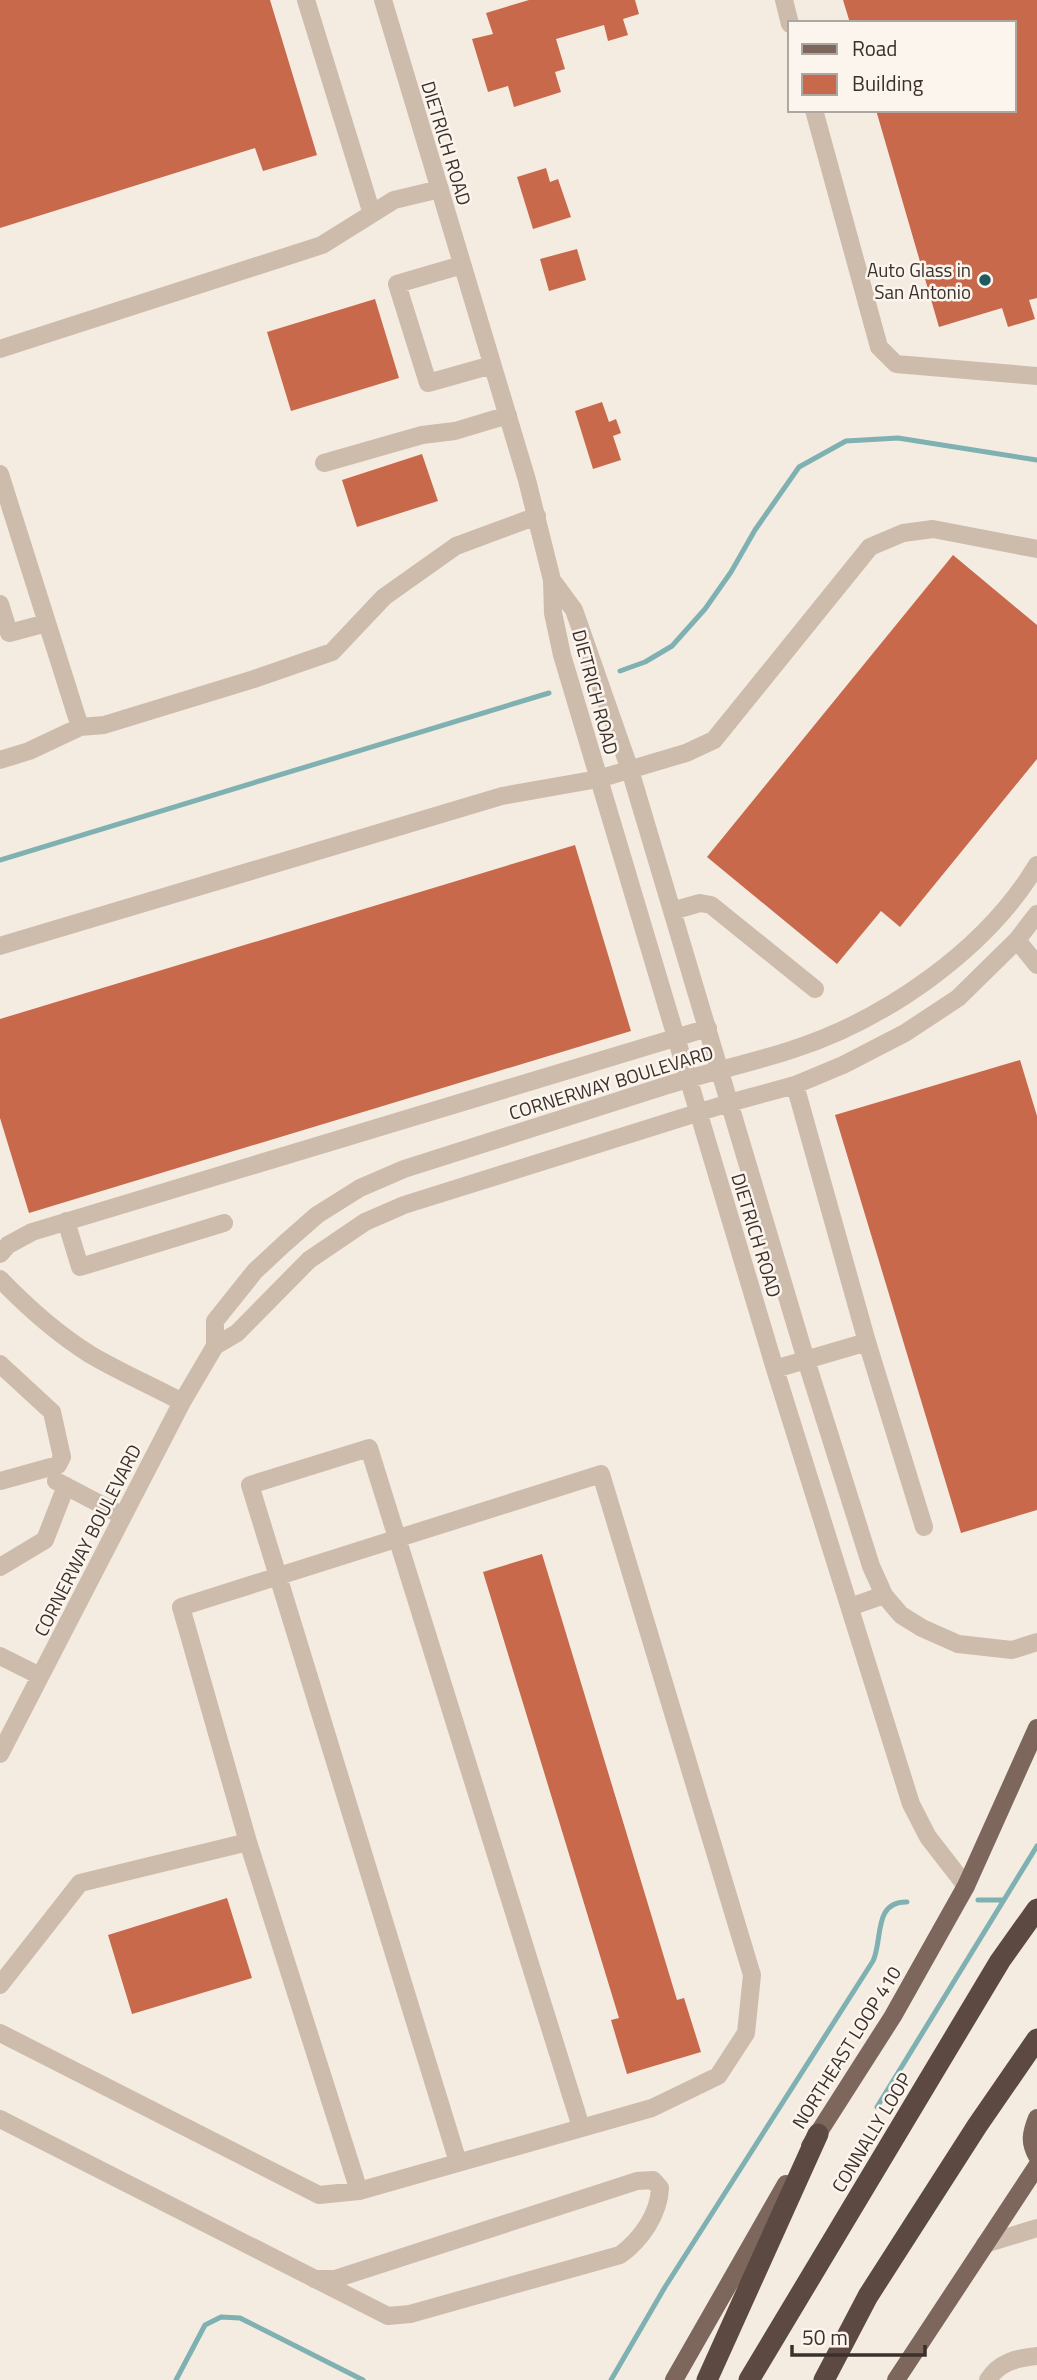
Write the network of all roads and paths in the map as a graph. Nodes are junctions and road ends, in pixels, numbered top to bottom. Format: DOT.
graph roads {
  1 [pos="306,0"];
  2 [pos="383,0"];
  3 [pos="784,0"];
  4 [pos="789,21"];
  5 [pos="815,112"];
  6 [pos="440,189"];
  7 [pos="372,214"];
  8 [pos="463,265"];
  9 [pos="0,349"];
  10 [pos="492,365"];
  11 [pos="1037,376"];
  12 [pos="508,415"];
  13 [pos="324,463"];
  14 [pos="0,474"];
  15 [pos="537,516"];
  16 [pos="1037,549"];
  17 [pos="552,580"];
  18 [pos="0,604"];
  19 [pos="47,623"];
  20 [pos="4,639"];
  21 [pos="80,727"];
  22 [pos="0,760"];
  23 [pos="630,770"];
  24 [pos="598,779"];
  25 [pos="1037,864"];
  26 [pos="672,911"];
  27 [pos="1037,914"];
  28 [pos="1017,940"];
  29 [pos="0,946"];
  30 [pos="1037,964"];
  31 [pos="815,989"];
  32 [pos="708,1028"];
  33 [pos="675,1037"];
  34 [pos="720,1069"];
  35 [pos="688,1079"];
  36 [pos="795,1085"];
  37 [pos="729,1103"];
  38 [pos="698,1113"];
  39 [pos="66,1221"];
  40 [pos="224,1223"];
  41 [pos="0,1254"];
  42 [pos="0,1279"];
  43 [pos="867,1342"];
  44 [pos="215,1346"];
  45 [pos="806,1360"];
  46 [pos="0,1364"];
  47 [pos="775,1368"];
  48 [pos="182,1402"];
  49 [pos="38,1471"];
  50 [pos="0,1481"];
  51 [pos="66,1486"];
  52 [pos="123,1516"];
  53 [pos="924,1527"];
  54 [pos="396,1538"];
  55 [pos="0,1567"];
  56 [pos="278,1576"];
  57 [pos="884,1595"];
  58 [pos="850,1607"];
  59 [pos="1037,1642"];
  60 [pos="0,1656"];
  61 [pos="40,1676"];
  62 [pos="1037,1728"];
  63 [pos="0,1754"];
  64 [pos="248,1842"];
  65 [pos="966,1886"];
  66 [pos="1037,1909"];
  67 [pos="0,1985"];
  68 [pos="0,2033"];
  69 [pos="1037,2039"];
  70 [pos="1037,2118"];
  71 [pos="0,2119"];
  72 [pos="581,2127"];
  73 [pos="818,2134"];
  74 [pos="1037,2156"];
  75 [pos="458,2162"];
  76 [pos="1037,2166"];
  77 [pos="359,2191"];
  78 [pos="1037,2228"];
  79 [pos="985,2244"];
  80 [pos="314,2278"];
  81 [pos="1037,2356"];
  82 [pos="674,2380"];
  83 [pos="707,2380"];
  84 [pos="749,2380"];
  85 [pos="824,2380"];
  86 [pos="896,2380"];
  87 [pos="988,2380"];
  1 -- 7 [label="street"];
  2 -- 6 [label="street, DIETRICH ROAD"];
  3 -- 4 [label="street"];
  5 -- 11 [label="street"];
  6 -- 7 [label="street"];
  6 -- 8 [label="street, DIETRICH ROAD"];
  7 -- 9 [label="street"];
  8 -- 10 [label="street, DIETRICH ROAD"];
  8 -- 10 [label="street"];
  10 -- 12 [label="street, DIETRICH ROAD"];
  12 -- 13 [label="street"];
  12 -- 15 [label="street, DIETRICH ROAD"];
  14 -- 19 [label="street"];
  15 -- 17 [label="street, DIETRICH ROAD"];
  15 -- 21 [label="street"];
  16 -- 23 [label="street"];
  17 -- 23 [label="street, DIETRICH ROAD"];
  17 -- 24 [label="street, DIETRICH ROAD"];
  18 -- 20 [label="street"];
  19 -- 20 [label="street"];
  19 -- 21 [label="street"];
  21 -- 22 [label="street"];
  23 -- 24 [label="street"];
  23 -- 26 [label="street, DIETRICH ROAD"];
  24 -- 29 [label="street"];
  24 -- 33 [label="street, DIETRICH ROAD"];
  25 -- 34 [label="street, CORNERWAY BOULEVARD"];
  26 -- 31 [label="street"];
  26 -- 32 [label="street, DIETRICH ROAD"];
  27 -- 28 [label="street, CORNERWAY BOULEVARD"];
  28 -- 30 [label="street"];
  28 -- 36 [label="street, CORNERWAY BOULEVARD"];
  32 -- 33 [label="street"];
  32 -- 34 [label="street, DIETRICH ROAD"];
  33 -- 35 [label="street, DIETRICH ROAD"];
  33 -- 39 [label="street"];
  34 -- 35 [label="street, CORNERWAY BOULEVARD"];
  34 -- 37 [label="street, DIETRICH ROAD"];
  35 -- 38 [label="street, DIETRICH ROAD"];
  35 -- 44 [label="street, CORNERWAY BOULEVARD"];
  36 -- 37 [label="street, CORNERWAY BOULEVARD"];
  36 -- 43 [label="street"];
  37 -- 38 [label="street, CORNERWAY BOULEVARD"];
  37 -- 45 [label="street, DIETRICH ROAD"];
  38 -- 44 [label="street, CORNERWAY BOULEVARD"];
  38 -- 47 [label="street, DIETRICH ROAD"];
  39 -- 40 [label="street"];
  39 -- 41 [label="street"];
  42 -- 48 [label="street"];
  43 -- 45 [label="street"];
  43 -- 53 [label="street"];
  44 -- 48 [label="street, CORNERWAY BOULEVARD"];
  45 -- 47 [label="street"];
  45 -- 57 [label="street, DIETRICH ROAD"];
  46 -- 49 [label="street"];
  47 -- 58 [label="street, DIETRICH ROAD"];
  48 -- 52 [label="street, CORNERWAY BOULEVARD"];
  49 -- 50 [label="street"];
  49 -- 51 [label="street"];
  51 -- 52 [label="street"];
  51 -- 55 [label="street"];
  52 -- 61 [label="street, CORNERWAY BOULEVARD"];
  54 -- 56 [label="street"];
  54 -- 56 [label="street"];
  54 -- 72 [label="street"];
  54 -- 72 [label="street"];
  56 -- 64 [label="street"];
  56 -- 75 [label="street"];
  57 -- 58 [label="street"];
  57 -- 59 [label="street, DIETRICH ROAD"];
  58 -- 65 [label="street, DIETRICH ROAD"];
  60 -- 61 [label="street"];
  61 -- 63 [label="street, CORNERWAY BOULEVARD"];
  62 -- 65 [label="main road, NORTHEAST LOOP 410"];
  64 -- 67 [label="street"];
  64 -- 77 [label="street"];
  65 -- 73 [label="main road, NORTHEAST LOOP 410"];
  66 -- 84 [label="highway, CONNALLY LOOP"];
  68 -- 77 [label="street"];
  69 -- 85 [label="highway"];
  70 -- 74 [label="main road"];
  71 -- 80 [label="street"];
  72 -- 75 [label="street"];
  73 -- 82 [label="main road, NORTHEAST LOOP 410"];
  73 -- 83 [label="highway"];
  75 -- 77 [label="street"];
  76 -- 79 [label="main road"];
  78 -- 79 [label="street"];
  79 -- 86 [label="main road"];
  80 -- 80 [label="street"];
  81 -- 87 [label="street"];
}
